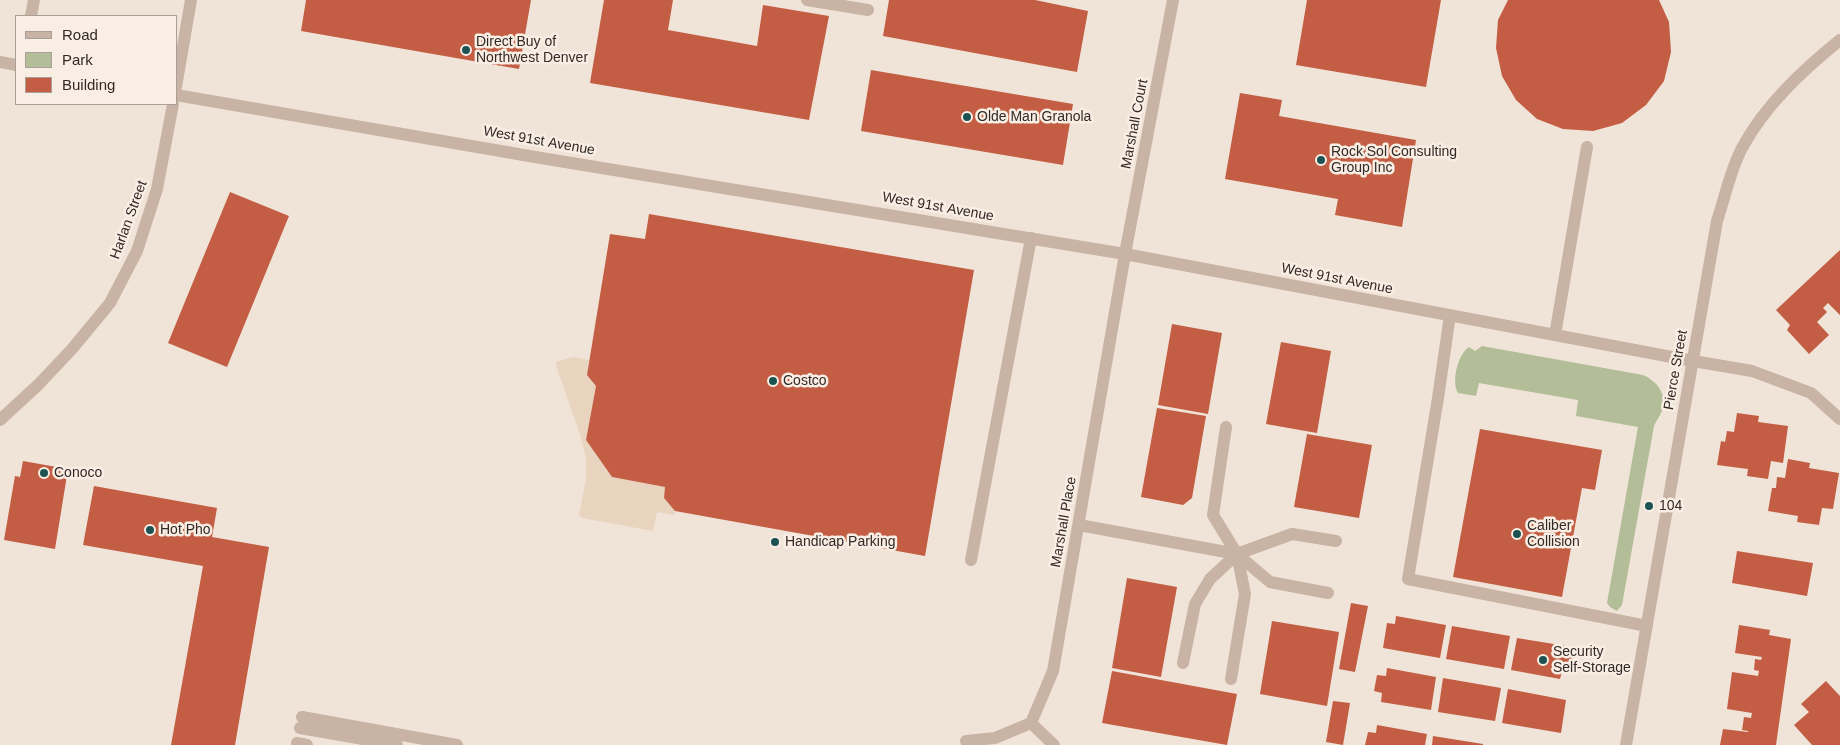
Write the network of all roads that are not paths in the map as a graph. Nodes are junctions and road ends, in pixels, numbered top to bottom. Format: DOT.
graph roads {
  1 [pos="34,0"];
  2 [pos="191,0"];
  3 [pos="807,0"];
  4 [pos="1173,0"];
  5 [pos="868,10"];
  6 [pos="31,15"];
  7 [pos="1840,40"];
  8 [pos="0,62"];
  9 [pos="15,65"];
  10 [pos="178,75"];
  11 [pos="178,95"];
  12 [pos="173,105"];
  13 [pos="1587,148"];
  14 [pos="1031,238"];
  15 [pos="1125,254"];
  16 [pos="1450,315"];
  17 [pos="1556,335"];
  18 [pos="1693,361"];
  19 [pos="0,420"];
  20 [pos="1840,420"];
  21 [pos="1226,427"];
  22 [pos="1079,525"];
  23 [pos="1336,541"];
  24 [pos="1238,554"];
  25 [pos="972,560"];
  26 [pos="1328,593"];
  27 [pos="1647,626"];
  28 [pos="1183,663"];
  29 [pos="1231,679"];
  30 [pos="1031,723"];
  31 [pos="966,741"];
  32 [pos="397,745"];
  33 [pos="457,745"];
  34 [pos="1054,745"];
  35 [pos="1626,745"];
  1 -- 6 [label="street"];
  2 -- 10 [label="street"];
  3 -- 5 [label="street"];
  4 -- 15 [label="street, Marshall Court"];
  7 -- 18 [label="street, Pierce Street"];
  8 -- 9 [label="street"];
  11 -- 14 [label="street, West 91st Avenue"];
  12 -- 19 [label="street, Harlan Street"];
  13 -- 17 [label="street"];
  14 -- 15 [label="street, West 91st Avenue"];
  14 -- 25 [label="street"];
  15 -- 16 [label="street, West 91st Avenue"];
  15 -- 22 [label="street, Marshall Place"];
  16 -- 17 [label="street, West 91st Avenue"];
  16 -- 27 [label="street"];
  17 -- 18 [label="street, West 91st Avenue"];
  18 -- 20 [label="street, West 91st Avenue"];
  18 -- 27 [label="street, Pierce Street"];
  21 -- 24 [label="street"];
  22 -- 24 [label="street"];
  22 -- 30 [label="street, Marshall Place"];
  23 -- 24 [label="street"];
  24 -- 26 [label="street"];
  24 -- 28 [label="street"];
  24 -- 29 [label="street"];
  27 -- 35 [label="street, Pierce Street"];
  30 -- 31 [label="street"];
  30 -- 34 [label="street"];
  32 -- 33 [label="street"];
}
